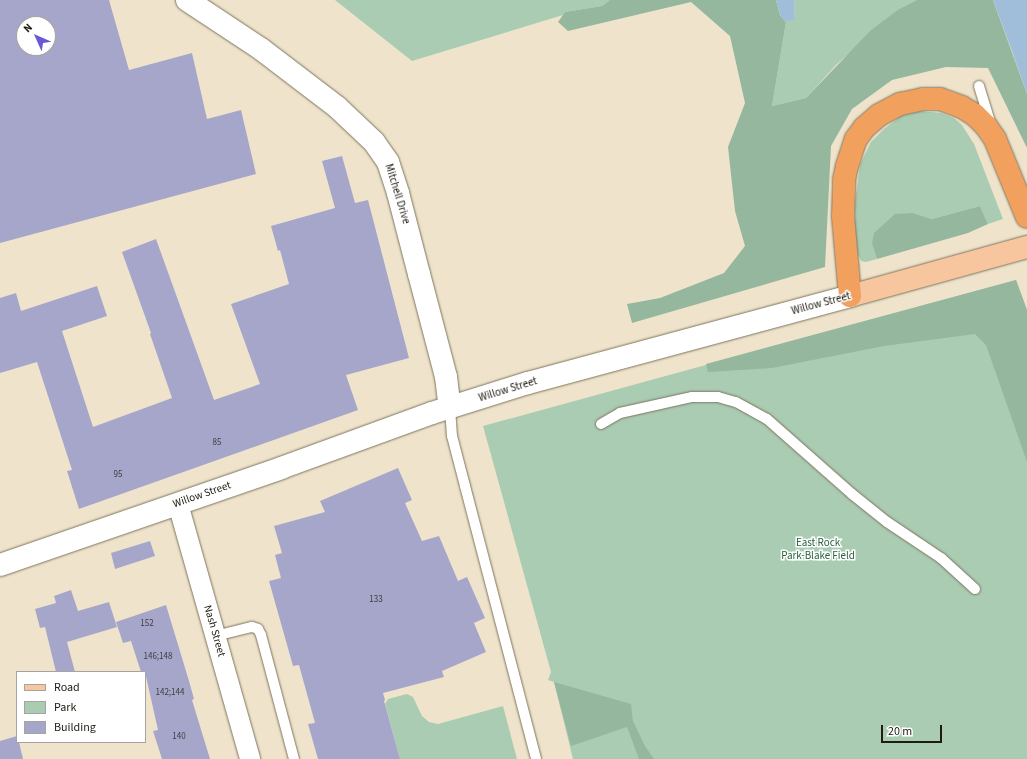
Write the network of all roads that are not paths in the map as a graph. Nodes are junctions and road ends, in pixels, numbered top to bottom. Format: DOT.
graph roads {
  1 [pos="188,0"];
  2 [pos="979,86"];
  3 [pos="995,139"];
  4 [pos="1027,217"];
  5 [pos="1027,247"];
  6 [pos="850,296"];
  7 [pos="450,408"];
  8 [pos="601,424"];
  9 [pos="178,504"];
  10 [pos="0,565"];
  11 [pos="975,589"];
  12 [pos="215,636"];
  13 [pos="250,759"];
  14 [pos="294,759"];
  15 [pos="536,759"];
  1 -- 7 [label="main road, Mitchell Drive"];
  2 -- 3 [label="lane"];
  3 -- 4 [label="highway"];
  3 -- 6 [label="highway"];
  5 -- 6 [label="main road, Willow Street"];
  6 -- 7 [label="main road, Willow Street"];
  7 -- 9 [label="main road, Willow Street"];
  7 -- 15 [label="lane"];
  8 -- 11 [label="lane"];
  9 -- 10 [label="main road, Willow Street"];
  9 -- 12 [label="street, Nash Street"];
  12 -- 13 [label="street, Nash Street"];
  12 -- 14 [label="lane"];
}
